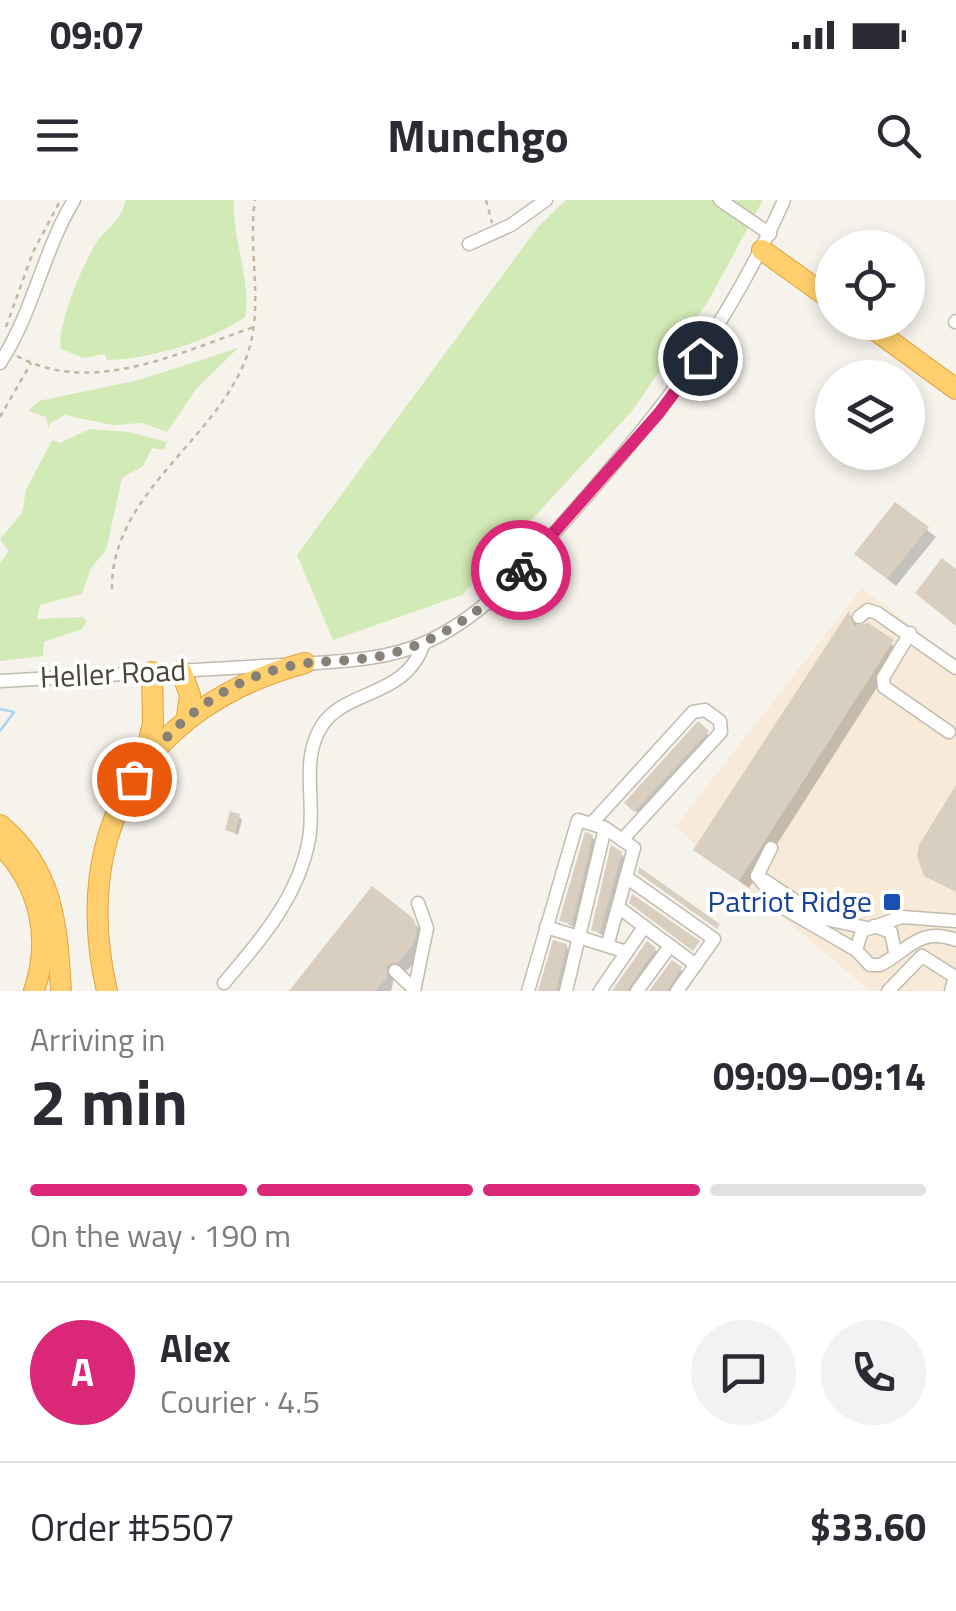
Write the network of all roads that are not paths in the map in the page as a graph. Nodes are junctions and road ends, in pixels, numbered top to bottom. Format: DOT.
graph roads {
  1 [pos="74,200"];
  2 [pos="546,200"];
  3 [pos="720,200"];
  4 [pos="784,200"];
  5 [pos="766,242"];
  6 [pos="470,244"];
  7 [pos="815,285"];
  8 [pos="889,340"];
  9 [pos="2,351"];
  10 [pos="956,389"];
  11 [pos="858,617"];
  12 [pos="910,633"];
  13 [pos="424,643"];
  14 [pos="305,664"];
  15 [pos="956,668"];
  16 [pos="181,670"];
  17 [pos="152,672"];
  18 [pos="0,681"];
  19 [pos="187,716"];
  20 [pos="949,732"];
  21 [pos="143,764"];
  22 [pos="0,826"];
  23 [pos="598,826"];
  24 [pos="622,840"];
  25 [pos="0,844"];
  26 [pos="771,848"];
  27 [pos="626,876"];
  28 [pos="757,876"];
  29 [pos="418,902"];
  30 [pos="618,907"];
  31 [pos="956,922"];
  32 [pos="546,926"];
  33 [pos="644,926"];
  34 [pos="869,927"];
  35 [pos="576,936"];
  36 [pos="956,940"];
  37 [pos="608,943"];
  38 [pos="670,946"];
  39 [pos="856,950"];
  40 [pos="627,952"];
  41 [pos="890,959"];
  42 [pos="696,965"];
  43 [pos="395,971"];
  44 [pos="899,976"];
  45 [pos="224,982"];
  46 [pos="414,990"];
  47 [pos="34,991"];
  48 [pos="61,991"];
  49 [pos="106,991"];
  50 [pos="528,991"];
  51 [pos="566,991"];
  52 [pos="600,991"];
  53 [pos="637,991"];
  54 [pos="677,991"];
  55 [pos="888,991"];
  56 [pos="950,991"];
  1 -- 9 [label="street"];
  2 -- 6 [label="street"];
  3 -- 5 [label="street"];
  4 -- 5 [label="street, Heller Road"];
  5 -- 7 [label="highway"];
  5 -- 13 [label="street, Heller Road"];
  8 -- 10 [label="highway"];
  11 -- 12 [label="street"];
  12 -- 15 [label="street"];
  12 -- 20 [label="street"];
  13 -- 14 [label="street, Heller Road"];
  13 -- 45 [label="street"];
  14 -- 16 [label="street, Heller Road"];
  14 -- 19 [label="highway"];
  16 -- 17 [label="street, Heller Road"];
  16 -- 19 [label="highway"];
  17 -- 18 [label="street, Heller Road"];
  17 -- 21 [label="highway"];
  19 -- 21 [label="highway"];
  21 -- 49 [label="highway"];
  22 -- 48 [label="highway"];
  23 -- 24 [label="street"];
  23 -- 24 [label="street"];
  23 -- 32 [label="street"];
  23 -- 35 [label="street"];
  24 -- 27 [label="street"];
  25 -- 47 [label="highway"];
  26 -- 28 [label="street"];
  27 -- 30 [label="street"];
  27 -- 42 [label="street"];
  28 -- 34 [label="street"];
  28 -- 39 [label="street"];
  29 -- 46 [label="street"];
  30 -- 33 [label="street"];
  30 -- 37 [label="street"];
  31 -- 34 [label="street"];
  32 -- 35 [label="street"];
  32 -- 50 [label="street"];
  33 -- 38 [label="street"];
  33 -- 40 [label="street"];
  34 -- 39 [label="street"];
  34 -- 41 [label="street"];
  35 -- 37 [label="street"];
  35 -- 51 [label="street"];
  36 -- 41 [label="street"];
  37 -- 40 [label="street"];
  38 -- 42 [label="street"];
  38 -- 53 [label="street"];
  39 -- 41 [label="street"];
  40 -- 52 [label="street"];
  41 -- 44 [label="street"];
  42 -- 54 [label="street"];
  43 -- 46 [label="street"];
  44 -- 55 [label="street"];
  44 -- 56 [label="street"];
}
